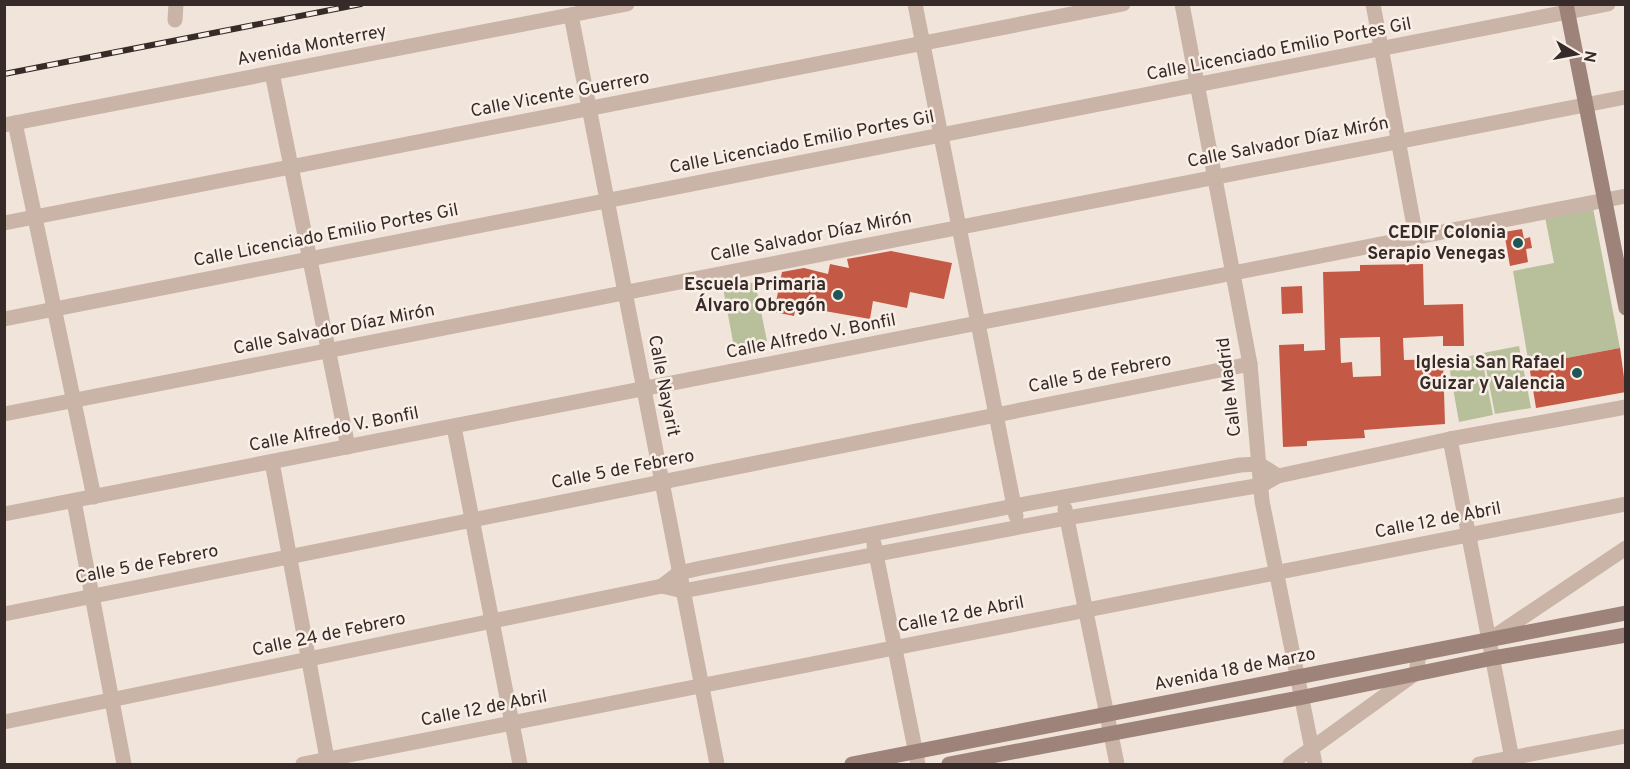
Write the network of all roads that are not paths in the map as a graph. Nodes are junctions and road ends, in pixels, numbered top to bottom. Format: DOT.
graph roads {
  1 [pos="627,4"];
  2 [pos="915,4"];
  3 [pos="1123,4"];
  4 [pos="1182,4"];
  5 [pos="1372,4"];
  6 [pos="1608,4"];
  7 [pos="1567,8"];
  8 [pos="571,15"];
  9 [pos="922,44"];
  10 [pos="1381,50"];
  11 [pos="272,74"];
  12 [pos="1197,86"];
  13 [pos="1626,97"];
  14 [pos="1586,105"];
  15 [pos="589,109"];
  16 [pos="10,124"];
  17 [pos="940,136"];
  18 [pos="1398,142"];
  19 [pos="291,167"];
  20 [pos="1215,177"];
  21 [pos="1626,196"];
  22 [pos="1604,200"];
  23 [pos="607,201"];
  24 [pos="35,217"];
  25 [pos="4,223"];
  26 [pos="958,228"];
  27 [pos="1416,237"];
  28 [pos="310,259"];
  29 [pos="1233,273"];
  30 [pos="1624,290"];
  31 [pos="625,293"];
  32 [pos="1626,308"];
  33 [pos="54,309"];
  34 [pos="4,319"];
  35 [pos="976,325"];
  36 [pos="328,351"];
  37 [pos="1250,364"];
  38 [pos="644,389"];
  39 [pos="73,401"];
  40 [pos="1626,407"];
  41 [pos="4,414"];
  42 [pos="996,415"];
  43 [pos="454,427"];
  44 [pos="1450,439"];
  45 [pos="348,447"];
  46 [pos="272,462"];
  47 [pos="1259,464"];
  48 [pos="1278,476"];
  49 [pos="662,482"];
  50 [pos="1262,484"];
  51 [pos="94,497"];
  52 [pos="1062,497"];
  53 [pos="74,501"];
  54 [pos="1626,504"];
  55 [pos="1014,506"];
  56 [pos="4,514"];
  57 [pos="1067,518"];
  58 [pos="472,520"];
  59 [pos="1018,528"];
  60 [pos="873,534"];
  61 [pos="1469,535"];
  62 [pos="1626,548"];
  63 [pos="876,554"];
  64 [pos="290,556"];
  65 [pos="679,573"];
  66 [pos="1275,573"];
  67 [pos="662,586"];
  68 [pos="682,591"];
  69 [pos="92,596"];
  70 [pos="1085,610"];
  71 [pos="1626,613"];
  72 [pos="4,614"];
  73 [pos="492,622"];
  74 [pos="1626,635"];
  75 [pos="1489,640"];
  76 [pos="895,648"];
  77 [pos="1419,654"];
  78 [pos="1493,658"];
  79 [pos="308,660"];
  80 [pos="1416,673"];
  81 [pos="1297,677"];
  82 [pos="701,686"];
  83 [pos="1299,698"];
  84 [pos="112,700"];
  85 [pos="1106,715"];
  86 [pos="4,722"];
  87 [pos="512,723"];
  88 [pos="1111,734"];
  89 [pos="1626,736"];
  90 [pos="916,758"];
  91 [pos="1313,758"];
  92 [pos="1513,761"];
  93 [pos="328,762"];
  94 [pos="124,765"];
  95 [pos="303,765"];
  96 [pos="520,765"];
  97 [pos="717,765"];
  98 [pos="852,765"];
  99 [pos="950,765"];
  100 [pos="1117,765"];
  101 [pos="1290,765"];
  102 [pos="1479,765"];
  1 -- 8 [label="street, Avenida Monterrey"];
  2 -- 9 [label="street"];
  3 -- 9 [label="street, Calle Vicente Guerrero"];
  4 -- 12 [label="street, Calle Madrid"];
  5 -- 10 [label="street"];
  6 -- 7 [label="street, Calle Licenciado Emilio Portes Gil"];
  7 -- 10 [label="street, Calle Licenciado Emilio Portes Gil"];
  7 -- 14 [label="street"];
  8 -- 11 [label="street, Avenida Monterrey"];
  8 -- 15 [label="street, Calle Nayarit"];
  9 -- 15 [label="street, Calle Vicente Guerrero"];
  9 -- 17 [label="street"];
  10 -- 12 [label="street, Calle Licenciado Emilio Portes Gil"];
  10 -- 18 [label="street"];
  11 -- 16 [label="street, Avenida Monterrey"];
  11 -- 19 [label="street"];
  12 -- 17 [label="street, Calle Licenciado Emilio Portes Gil"];
  12 -- 20 [label="street, Calle Madrid"];
  13 -- 14 [label="street, Calle Salvador Díaz Mirón"];
  14 -- 18 [label="street, Calle Salvador Díaz Mirón"];
  14 -- 22 [label="street"];
  15 -- 19 [label="street, Calle Vicente Guerrero"];
  15 -- 23 [label="street, Calle Nayarit"];
  16 -- 24 [label="street"];
  17 -- 23 [label="street, Calle Licenciado Emilio Portes Gil"];
  17 -- 26 [label="street"];
  18 -- 20 [label="street, Calle Salvador Díaz Mirón"];
  18 -- 27 [label="street"];
  19 -- 24 [label="street, Calle Vicente Guerrero"];
  19 -- 28 [label="street"];
  20 -- 26 [label="street, Calle Salvador Díaz Mirón"];
  20 -- 29 [label="street, Calle Madrid"];
  21 -- 22 [label="street, Calle Alfredo V. Bonfil"];
  22 -- 27 [label="street, Calle Alfredo V. Bonfil"];
  22 -- 30 [label="street"];
  23 -- 28 [label="street, Calle Licenciado Emilio Portes Gil"];
  23 -- 31 [label="street, Calle Nayarit"];
  24 -- 25 [label="street, Calle Vicente Guerrero"];
  24 -- 33 [label="street"];
  26 -- 31 [label="street, Calle Salvador Díaz Mirón"];
  26 -- 35 [label="street"];
  27 -- 29 [label="street, Calle Alfredo V. Bonfil"];
  28 -- 33 [label="street, Calle Licenciado Emilio Portes Gil"];
  28 -- 36 [label="street"];
  29 -- 35 [label="street, Calle Alfredo V. Bonfil"];
  29 -- 37 [label="street, Calle Madrid"];
  30 -- 32 [label="street"];
  31 -- 36 [label="street, Calle Salvador Díaz Mirón"];
  31 -- 38 [label="street, Calle Nayarit"];
  33 -- 34 [label="street, Calle Licenciado Emilio Portes Gil"];
  33 -- 39 [label="street"];
  35 -- 38 [label="street, Calle Alfredo V. Bonfil"];
  35 -- 42 [label="street"];
  36 -- 39 [label="street, Calle Salvador Díaz Mirón"];
  36 -- 45 [label="street"];
  37 -- 42 [label="street, Calle 5 de Febrero"];
  37 -- 47 [label="street, Calle Madrid"];
  38 -- 43 [label="street, Calle Alfredo V. Bonfil"];
  38 -- 49 [label="street, Calle Nayarit"];
  39 -- 41 [label="street, Calle Salvador Díaz Mirón"];
  39 -- 51 [label="street"];
  40 -- 44 [label="street, Calle 24 de Febrero"];
  42 -- 49 [label="street, Calle 5 de Febrero"];
  42 -- 55 [label="street"];
  43 -- 45 [label="street, Calle Alfredo V. Bonfil"];
  43 -- 58 [label="street"];
  44 -- 48 [label="street, Calle 24 de Febrero"];
  44 -- 61 [label="street"];
  45 -- 46 [label="street, Calle Alfredo V. Bonfil"];
  46 -- 51 [label="street, Calle Alfredo V. Bonfil"];
  46 -- 64 [label="street"];
  47 -- 48 [label="street"];
  47 -- 50 [label="street, Calle Madrid"];
  47 -- 52 [label="street, Calle 24 de Febrero"];
  48 -- 50 [label="street, Calle 24 de Febrero"];
  49 -- 58 [label="street, Calle 5 de Febrero"];
  49 -- 65 [label="street, Calle Nayarit"];
  50 -- 57 [label="street, Calle 24 de Febrero"];
  50 -- 66 [label="street, Calle Madrid"];
  51 -- 53 [label="street, Calle Alfredo V. Bonfil"];
  52 -- 55 [label="street, Calle 24 de Febrero"];
  52 -- 57 [label="street"];
  53 -- 56 [label="street, Calle Alfredo V. Bonfil"];
  53 -- 69 [label="street"];
  54 -- 61 [label="street, Calle 12 de Abril"];
  55 -- 59 [label="street"];
  55 -- 60 [label="street, Calle 24 de Febrero"];
  57 -- 59 [label="street, Calle 24 de Febrero"];
  57 -- 70 [label="street"];
  58 -- 64 [label="street, Calle 5 de Febrero"];
  58 -- 73 [label="street"];
  59 -- 63 [label="street, Calle 24 de Febrero"];
  60 -- 63 [label="street"];
  60 -- 65 [label="street, Calle 24 de Febrero"];
  61 -- 66 [label="street, Calle 12 de Abril"];
  61 -- 75 [label="street"];
  62 -- 75 [label="street"];
  63 -- 68 [label="street, Calle 24 de Febrero"];
  63 -- 76 [label="street"];
  64 -- 69 [label="street, Calle 5 de Febrero"];
  64 -- 79 [label="street"];
  65 -- 67 [label="street, Calle 24 de Febrero"];
  65 -- 68 [label="street, Calle Nayarit"];
  66 -- 70 [label="street, Calle 12 de Abril"];
  66 -- 81 [label="street, Calle Madrid"];
  67 -- 68 [label="street, Calle 24 de Febrero"];
  67 -- 73 [label="street, Calle 24 de Febrero"];
  68 -- 82 [label="street, Calle Nayarit"];
  69 -- 72 [label="street, Calle 5 de Febrero"];
  69 -- 84 [label="street"];
  70 -- 76 [label="street, Calle 12 de Abril"];
  70 -- 85 [label="street"];
  71 -- 75 [label="street, Avenida 18 de Marzo"];
  73 -- 79 [label="street, Calle 24 de Febrero"];
  73 -- 87 [label="street"];
  74 -- 78 [label="street"];
  75 -- 77 [label="street, Avenida 18 de Marzo"];
  75 -- 78 [label="street"];
  76 -- 82 [label="street, Calle 12 de Abril"];
  76 -- 90 [label="street"];
  77 -- 80 [label="street"];
  77 -- 81 [label="street, Avenida 18 de Marzo"];
  78 -- 80 [label="street"];
  78 -- 92 [label="street"];
  79 -- 84 [label="street, Calle 24 de Febrero"];
  79 -- 93 [label="street"];
  80 -- 83 [label="street"];
  80 -- 91 [label="street"];
  81 -- 83 [label="street, Calle Madrid"];
  81 -- 85 [label="street, Avenida 18 de Marzo"];
  82 -- 87 [label="street, Calle 12 de Abril"];
  82 -- 97 [label="street, Calle Nayarit"];
  83 -- 88 [label="street"];
  83 -- 91 [label="street, Calle Madrid"];
  84 -- 86 [label="street, Calle 24 de Febrero"];
  84 -- 94 [label="street"];
  85 -- 88 [label="street"];
  85 -- 90 [label="street, Avenida 18 de Marzo"];
  87 -- 93 [label="street, Calle 12 de Abril"];
  87 -- 96 [label="street"];
  88 -- 99 [label="street"];
  88 -- 100 [label="street"];
  89 -- 92 [label="street"];
  90 -- 98 [label="street, Avenida 18 de Marzo"];
  91 -- 101 [label="street"];
  92 -- 102 [label="street"];
  93 -- 95 [label="street, Calle 12 de Abril"];
}
